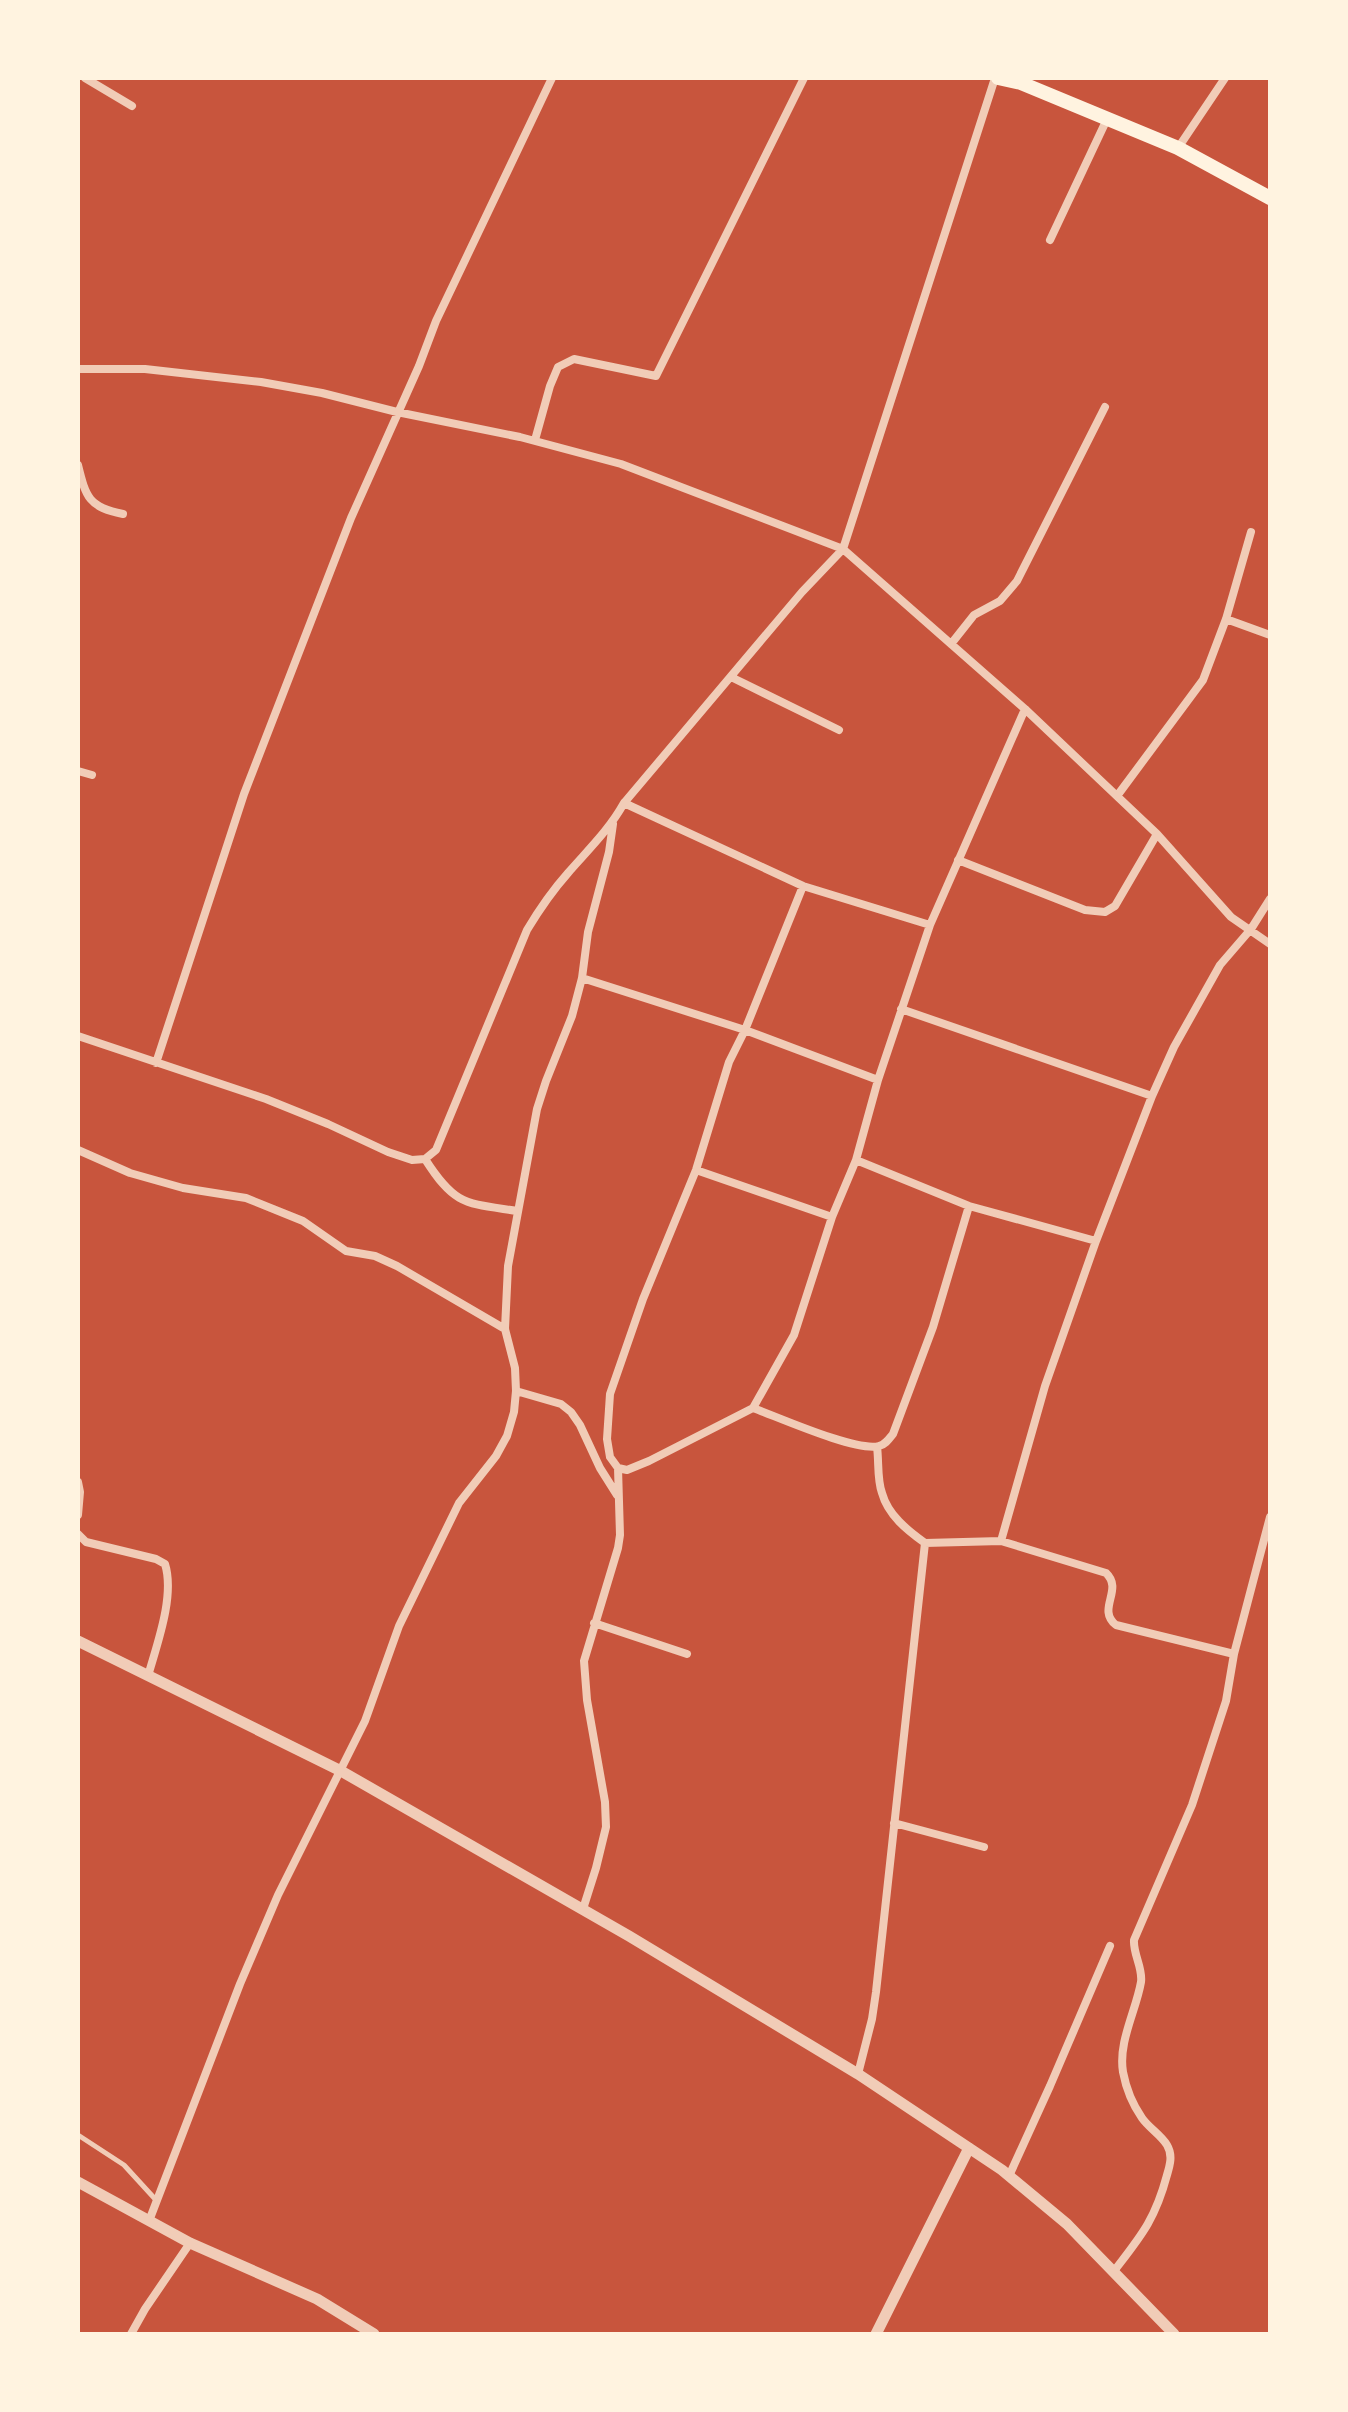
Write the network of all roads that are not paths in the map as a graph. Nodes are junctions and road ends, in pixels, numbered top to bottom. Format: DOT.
graph roads {
  1 [pos="85,78"];
  2 [pos="552,78"];
  3 [pos="804,78"];
  4 [pos="997,78"];
  5 [pos="1225,78"];
  6 [pos="1021,80"];
  7 [pos="132,106"];
  8 [pos="1107,119"];
  9 [pos="1178,148"];
  10 [pos="1270,198"];
  11 [pos="1050,240"];
  12 [pos="78,369"];
  13 [pos="1105,407"];
  14 [pos="397,412"];
  15 [pos="535,440"];
  16 [pos="78,465"];
  17 [pos="123,514"];
  18 [pos="1251,532"];
  19 [pos="843,549"];
  20 [pos="1226,619"];
  21 [pos="1270,635"];
  22 [pos="951,644"];
  23 [pos="731,677"];
  24 [pos="1025,709"];
  25 [pos="839,730"];
  26 [pos="78,771"];
  27 [pos="92,775"];
  28 [pos="1117,796"];
  29 [pos="624,803"];
  30 [pos="613,823"];
  31 [pos="1157,834"];
  32 [pos="958,860"];
  33 [pos="803,886"];
  34 [pos="1270,899"];
  35 [pos="930,925"];
  36 [pos="1251,929"];
  37 [pos="1270,944"];
  38 [pos="582,978"];
  39 [pos="901,1009"];
  40 [pos="745,1030"];
  41 [pos="78,1036"];
  42 [pos="156,1063"];
  43 [pos="878,1080"];
  44 [pos="1152,1096"];
  45 [pos="78,1150"];
  46 [pos="425,1159"];
  47 [pos="856,1160"];
  48 [pos="696,1170"];
  49 [pos="969,1206"];
  50 [pos="517,1211"];
  51 [pos="832,1217"];
  52 [pos="1096,1241"];
  53 [pos="505,1329"];
  54 [pos="516,1391"];
  55 [pos="753,1408"];
  56 [pos="877,1447"];
  57 [pos="618,1468"];
  58 [pos="78,1482"];
  59 [pos="619,1498"];
  60 [pos="78,1515"];
  61 [pos="1270,1517"];
  62 [pos="78,1534"];
  63 [pos="1001,1541"];
  64 [pos="925,1543"];
  65 [pos="594,1623"];
  66 [pos="78,1641"];
  67 [pos="687,1654"];
  68 [pos="1234,1654"];
  69 [pos="148,1676"];
  70 [pos="341,1771"];
  71 [pos="894,1823"];
  72 [pos="984,1847"];
  73 [pos="583,1909"];
  74 [pos="1110,1946"];
  75 [pos="858,2074"];
  76 [pos="78,2135"];
  77 [pos="969,2148"];
  78 [pos="1009,2176"];
  79 [pos="78,2182"];
  80 [pos="157,2201"];
  81 [pos="149,2221"];
  82 [pos="190,2243"];
  83 [pos="1114,2271"];
  84 [pos="131,2334"];
  85 [pos="374,2334"];
  86 [pos="876,2334"];
  87 [pos="1174,2334"];
  1 -- 7 [label="street"];
  2 -- 14 [label="street"];
  3 -- 15 [label="street"];
  4 -- 6 [label="main road"];
  4 -- 19 [label="street"];
  5 -- 9 [label="street"];
  6 -- 8 [label="main road"];
  8 -- 9 [label="main road"];
  8 -- 11 [label="street"];
  9 -- 10 [label="main road"];
  12 -- 14 [label="street"];
  13 -- 22 [label="street"];
  14 -- 15 [label="street"];
  14 -- 42 [label="street"];
  15 -- 19 [label="street"];
  16 -- 17 [label="street"];
  18 -- 20 [label="street"];
  19 -- 22 [label="street"];
  19 -- 23 [label="street"];
  20 -- 21 [label="street"];
  20 -- 28 [label="street"];
  22 -- 24 [label="street"];
  23 -- 25 [label="street"];
  23 -- 29 [label="street"];
  24 -- 28 [label="street"];
  24 -- 32 [label="street"];
  26 -- 27 [label="street"];
  28 -- 31 [label="street"];
  29 -- 30 [label="street"];
  29 -- 33 [label="street"];
  30 -- 38 [label="street"];
  30 -- 46 [label="street"];
  31 -- 32 [label="street"];
  31 -- 36 [label="street"];
  32 -- 35 [label="street"];
  33 -- 35 [label="street"];
  33 -- 40 [label="street"];
  34 -- 36 [label="street"];
  35 -- 39 [label="street"];
  36 -- 37 [label="street"];
  36 -- 44 [label="street"];
  38 -- 40 [label="street"];
  38 -- 50 [label="street"];
  39 -- 43 [label="street"];
  39 -- 44 [label="street"];
  40 -- 43 [label="street"];
  40 -- 48 [label="street"];
  41 -- 42 [label="street"];
  42 -- 46 [label="street"];
  43 -- 47 [label="street"];
  44 -- 52 [label="street"];
  45 -- 53 [label="street"];
  46 -- 50 [label="street"];
  47 -- 49 [label="street"];
  47 -- 51 [label="street"];
  48 -- 51 [label="street"];
  48 -- 57 [label="street"];
  49 -- 52 [label="street"];
  49 -- 56 [label="street"];
  50 -- 53 [label="street"];
  51 -- 55 [label="street"];
  52 -- 63 [label="street"];
  53 -- 54 [label="street"];
  54 -- 59 [label="street"];
  54 -- 70 [label="street"];
  55 -- 56 [label="street"];
  55 -- 57 [label="street"];
  56 -- 64 [label="street"];
  57 -- 59 [label="street"];
  58 -- 60 [label="street"];
  59 -- 65 [label="street"];
  61 -- 68 [label="street"];
  62 -- 69 [label="street"];
  63 -- 64 [label="street"];
  63 -- 68 [label="street"];
  64 -- 71 [label="street"];
  65 -- 67 [label="street"];
  65 -- 73 [label="street"];
  66 -- 69 [label="street"];
  68 -- 83 [label="street"];
  69 -- 70 [label="street"];
  70 -- 73 [label="street"];
  70 -- 80 [label="street"];
  71 -- 72 [label="street"];
  71 -- 75 [label="street"];
  73 -- 75 [label="street"];
  74 -- 78 [label="street"];
  75 -- 77 [label="street"];
  76 -- 80 [label="lane"];
  77 -- 78 [label="street"];
  77 -- 86 [label="street"];
  78 -- 83 [label="street"];
  79 -- 81 [label="street"];
  80 -- 81 [label="street"];
  81 -- 82 [label="street"];
  82 -- 84 [label="street"];
  82 -- 85 [label="street"];
  83 -- 87 [label="street"];
}
